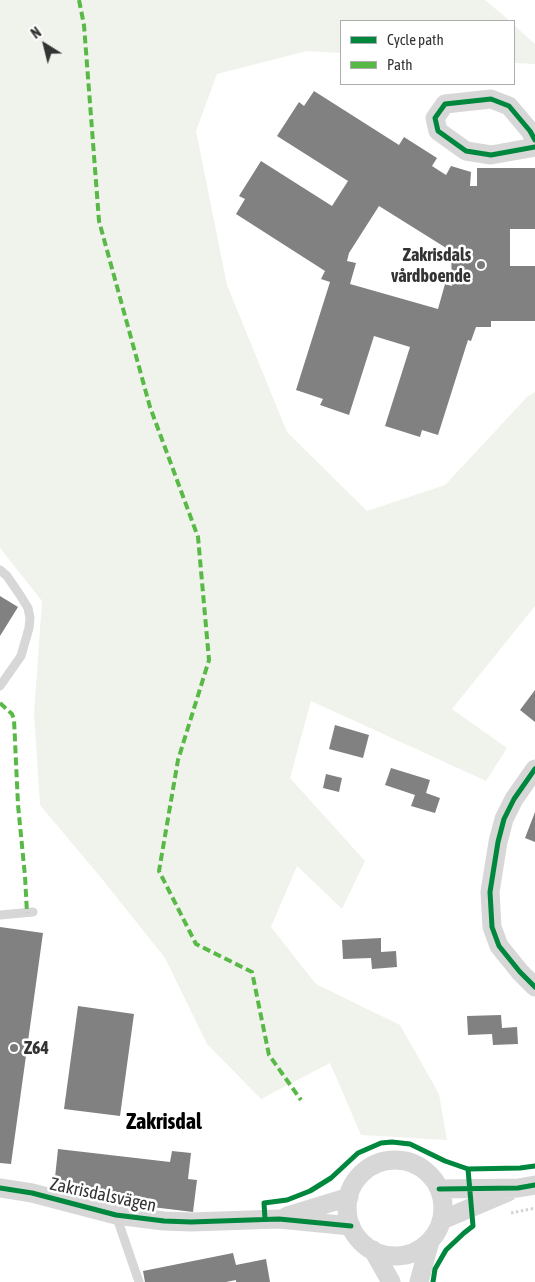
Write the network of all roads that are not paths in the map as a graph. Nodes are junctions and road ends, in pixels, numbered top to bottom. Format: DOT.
graph roads {
  1 [pos="535,140"];
  2 [pos="535,147"];
  3 [pos="0,570"];
  4 [pos="0,686"];
  5 [pos="535,768"];
  6 [pos="33,912"];
  7 [pos="0,915"];
  8 [pos="535,987"];
  9 [pos="527,1187"];
  10 [pos="0,1188"];
  11 [pos="439,1189"];
  12 [pos="349,1198"];
  13 [pos="116,1215"];
  14 [pos="279,1219"];
  15 [pos="442,1220"];
  16 [pos="351,1226"];
  17 [pos="430,1240"];
  18 [pos="373,1250"];
  19 [pos="140,1282"];
  20 [pos="391,1282"];
  21 [pos="419,1282"];
  1 -- 2 [label="street"];
  3 -- 4 [label="lane"];
  5 -- 8 [label="street"];
  6 -- 7 [label="lane"];
  9 -- 11 [label="street"];
  9 -- 15 [label="street"];
  10 -- 13 [label="street, Zakrisdalsvägen"];
  11 -- 12 [label="street"];
  11 -- 15 [label="street"];
  12 -- 14 [label="street"];
  12 -- 16 [label="street"];
  13 -- 14 [label="street, Zakrisdalsvägen"];
  13 -- 19 [label="lane"];
  14 -- 16 [label="street, Zakrisdalsvägen"];
  15 -- 17 [label="street"];
  16 -- 18 [label="street"];
  17 -- 18 [label="street"];
  17 -- 21 [label="street"];
  18 -- 20 [label="street"];
}
